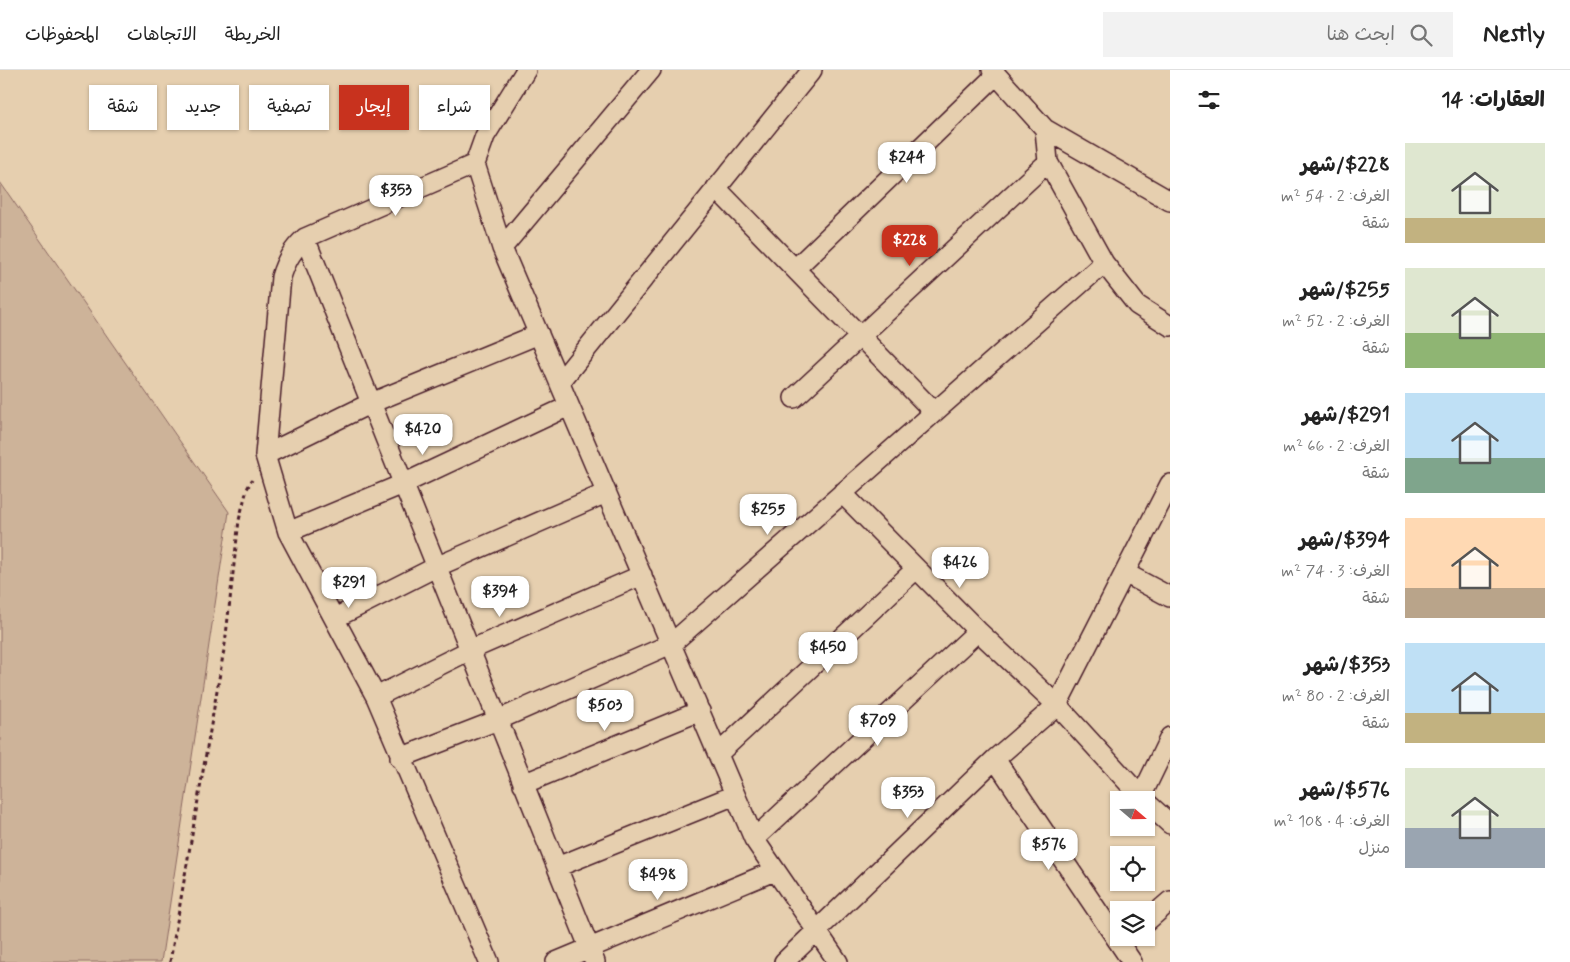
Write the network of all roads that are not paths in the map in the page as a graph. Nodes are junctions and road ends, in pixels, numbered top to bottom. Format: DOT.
graph roads {
  1 [pos="526,70"];
  2 [pos="651,70"];
  3 [pos="812,70"];
  4 [pos="994,73"];
  5 [pos="1045,129"];
  6 [pos="1048,162"];
  7 [pos="474,164"];
  8 [pos="716,188"];
  9 [pos="1170,201"];
  10 [pos="304,238"];
  11 [pos="502,248"];
  12 [pos="1104,263"];
  13 [pos="794,269"];
  14 [pos="1170,326"];
  15 [pos="539,334"];
  16 [pos="860,336"];
  17 [pos="560,382"];
  18 [pos="794,398"];
  19 [pos="371,403"];
  20 [pos="570,406"];
  21 [pos="934,412"];
  22 [pos="265,455"];
  23 [pos="403,484"];
  24 [pos="1170,484"];
  25 [pos="606,493"];
  26 [pos="842,494"];
  27 [pos="288,532"];
  28 [pos="436,567"];
  29 [pos="916,569"];
  30 [pos="1125,573"];
  31 [pos="642,575"];
  32 [pos="1170,597"];
  33 [pos="335,618"];
  34 [pos="978,631"];
  35 [pos="671,644"];
  36 [pos="470,650"];
  37 [pos="376,697"];
  38 [pos="1057,705"];
  39 [pos="700,711"];
  40 [pos="498,720"];
  41 [pos="1170,737"];
  42 [pos="718,754"];
  43 [pos="400,758"];
  44 [pos="995,759"];
  45 [pos="523,784"];
  46 [pos="1136,791"];
  47 [pos="1148,791"];
  48 [pos="736,796"];
  49 [pos="1155,810"];
  50 [pos="1170,824"];
  51 [pos="754,839"];
  52 [pos="557,867"];
  53 [pos="774,871"];
  54 [pos="1170,900"];
  55 [pos="1155,914"];
  56 [pos="1110,922"];
  57 [pos="818,930"];
  58 [pos="1126,946"];
  59 [pos="592,955"];
  60 [pos="489,962"];
  61 [pos="556,962"];
  62 [pos="784,962"];
  63 [pos="838,962"];
  64 [pos="1132,962"];
  1 -- 7 [label="street"];
  2 -- 11 [label="street"];
  3 -- 8 [label="street"];
  4 -- 5 [label="street"];
  4 -- 13 [label="street"];
  5 -- 6 [label="street"];
  5 -- 9 [label="street"];
  6 -- 12 [label="street"];
  6 -- 16 [label="street"];
  7 -- 10 [label="street"];
  7 -- 11 [label="street"];
  8 -- 13 [label="street"];
  8 -- 17 [label="street"];
  10 -- 19 [label="street"];
  10 -- 22 [label="street"];
  11 -- 15 [label="street"];
  12 -- 14 [label="street"];
  12 -- 21 [label="street"];
  13 -- 16 [label="street"];
  15 -- 17 [label="street"];
  15 -- 19 [label="street"];
  16 -- 18 [label="street"];
  16 -- 21 [label="street"];
  17 -- 20 [label="street"];
  19 -- 22 [label="street"];
  19 -- 23 [label="street"];
  20 -- 23 [label="street"];
  20 -- 25 [label="street"];
  21 -- 26 [label="street"];
  22 -- 27 [label="street"];
  23 -- 27 [label="street"];
  23 -- 28 [label="street"];
  24 -- 30 [label="street"];
  25 -- 28 [label="street"];
  25 -- 31 [label="street"];
  26 -- 29 [label="street"];
  26 -- 35 [label="street"];
  27 -- 33 [label="street"];
  28 -- 33 [label="street"];
  28 -- 36 [label="street"];
  29 -- 34 [label="street"];
  29 -- 42 [label="street"];
  30 -- 32 [label="street"];
  30 -- 38 [label="street"];
  31 -- 35 [label="street"];
  31 -- 36 [label="street"];
  33 -- 37 [label="street"];
  34 -- 38 [label="street"];
  34 -- 51 [label="street"];
  35 -- 39 [label="street"];
  35 -- 40 [label="street"];
  36 -- 37 [label="street"];
  36 -- 40 [label="street"];
  37 -- 43 [label="street"];
  38 -- 44 [label="street"];
  38 -- 46 [label="street"];
  39 -- 42 [label="street"];
  39 -- 45 [label="street"];
  40 -- 43 [label="street"];
  40 -- 45 [label="street"];
  41 -- 47 [label="street"];
  42 -- 48 [label="street"];
  43 -- 60 [label="street"];
  44 -- 56 [label="street"];
  44 -- 57 [label="street"];
  45 -- 52 [label="street"];
  48 -- 51 [label="street"];
  48 -- 52 [label="street"];
  49 -- 50 [label="street"];
  51 -- 53 [label="street"];
  52 -- 59 [label="street"];
  53 -- 57 [label="street"];
  53 -- 59 [label="street"];
  54 -- 55 [label="street"];
  57 -- 62 [label="street"];
  57 -- 63 [label="street"];
  58 -- 64 [label="street"];
  59 -- 61 [label="street"];
}
